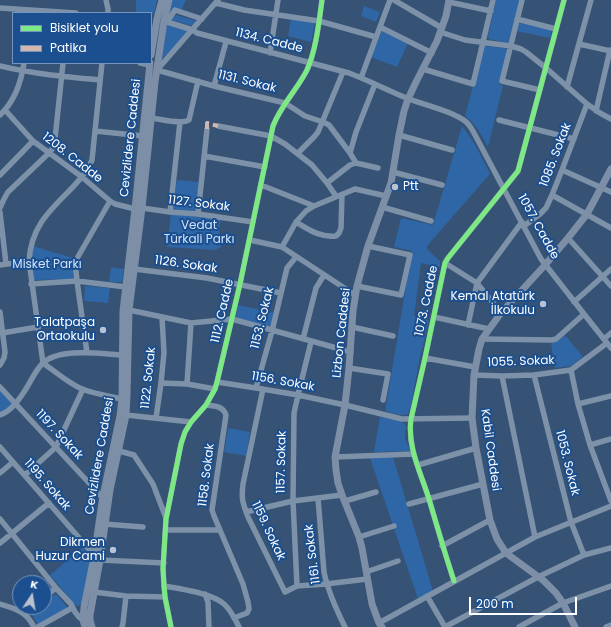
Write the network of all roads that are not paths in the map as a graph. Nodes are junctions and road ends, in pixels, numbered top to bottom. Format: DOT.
graph roads {
  1 [pos="106,0"];
  2 [pos="162,0"];
  3 [pos="169,0"];
  4 [pos="278,0"];
  5 [pos="322,0"];
  6 [pos="390,0"];
  7 [pos="394,0"];
  8 [pos="493,0"];
  9 [pos="522,0"];
  10 [pos="564,0"];
  11 [pos="591,0"];
  12 [pos="449,1"];
  13 [pos="217,2"];
  14 [pos="0,8"];
  15 [pos="491,11"];
  16 [pos="29,12"];
  17 [pos="108,12"];
  18 [pos="275,15"];
  19 [pos="202,19"];
  20 [pos="517,19"];
  21 [pos="160,20"];
  22 [pos="319,21"];
  23 [pos="380,27"];
  24 [pos="556,29"];
  25 [pos="193,30"];
  26 [pos="441,30"];
  27 [pos="376,37"];
  28 [pos="226,42"];
  29 [pos="483,42"];
  30 [pos="579,44"];
  31 [pos="511,46"];
  32 [pos="152,51"];
  33 [pos="610,51"];
  34 [pos="270,53"];
  35 [pos="432,53"];
  36 [pos="310,63"];
  37 [pos="24,64"];
  38 [pos="62,64"];
  39 [pos="102,64"];
  40 [pos="150,64"];
  41 [pos="0,66"];
  42 [pos="546,68"];
  43 [pos="423,69"];
  44 [pos="156,70"];
  45 [pos="23,71"];
  46 [pos="343,72"];
  47 [pos="62,76"];
  48 [pos="361,78"];
  49 [pos="100,80"];
  50 [pos="198,81"];
  51 [pos="375,84"];
  52 [pos="214,86"];
  53 [pos="567,87"];
  54 [pos="540,90"];
  55 [pos="408,99"];
  56 [pos="285,103"];
  57 [pos="587,104"];
  58 [pos="5,110"];
  59 [pos="596,111"];
  60 [pos="0,114"];
  61 [pos="151,118"];
  62 [pos="611,119"];
  63 [pos="499,120"];
  64 [pos="180,122"];
  65 [pos="323,122"];
  66 [pos="218,126"];
  67 [pos="530,128"];
  68 [pos="207,129"];
  69 [pos="95,131"];
  70 [pos="399,135"];
  71 [pos="143,136"];
  72 [pos="271,136"];
  73 [pos="574,139"];
  74 [pos="33,141"];
  75 [pos="452,150"];
  76 [pos="49,153"];
  77 [pos="298,153"];
  78 [pos="350,153"];
  79 [pos="204,156"];
  80 [pos="356,163"];
  81 [pos="265,167"];
  82 [pos="378,168"];
  83 [pos="611,169"];
  84 [pos="562,170"];
  85 [pos="393,172"];
  86 [pos="0,175"];
  87 [pos="82,177"];
  88 [pos="328,183"];
  89 [pos="261,185"];
  90 [pos="442,185"];
  91 [pos="602,187"];
  92 [pos="503,188"];
  93 [pos="611,192"];
  94 [pos="552,195"];
  95 [pos="339,196"];
  96 [pos="386,196"];
  97 [pos="110,202"];
  98 [pos="314,206"];
  99 [pos="382,207"];
  100 [pos="0,208"];
  101 [pos="139,209"];
  102 [pos="0,212"];
  103 [pos="170,212"];
  104 [pos="198,214"];
  105 [pos="587,214"];
  106 [pos="430,221"];
  107 [pos="253,222"];
  108 [pos="296,222"];
  109 [pos="523,224"];
  110 [pos="611,228"];
  111 [pos="568,238"];
  112 [pos="250,240"];
  113 [pos="368,246"];
  114 [pos="282,248"];
  115 [pos="296,257"];
  116 [pos="29,261"];
  117 [pos="445,263"];
  118 [pos="3,264"];
  119 [pos="545,265"];
  120 [pos="611,268"];
  121 [pos="134,269"];
  122 [pos="324,275"];
  123 [pos="603,276"];
  124 [pos="77,281"];
  125 [pos="477,283"];
  126 [pos="32,284"];
  127 [pos="240,284"];
  128 [pos="357,286"];
  129 [pos="611,286"];
  130 [pos="128,288"];
  131 [pos="282,292"];
  132 [pos="355,295"];
  133 [pos="574,302"];
  134 [pos="129,310"];
  135 [pos="0,312"];
  136 [pos="501,314"];
  137 [pos="584,314"];
  138 [pos="162,317"];
  139 [pos="434,317"];
  140 [pos="232,319"];
  141 [pos="191,323"];
  142 [pos="468,325"];
  143 [pos="352,327"];
  144 [pos="38,328"];
  145 [pos="489,330"];
  146 [pos="272,331"];
  147 [pos="2,333"];
  148 [pos="611,333"];
  149 [pos="394,336"];
  150 [pos="303,339"];
  151 [pos="482,339"];
  152 [pos="311,342"];
  153 [pos="607,343"];
  154 [pos="351,352"];
  155 [pos="87,353"];
  156 [pos="122,355"];
  157 [pos="425,358"];
  158 [pos="43,363"];
  159 [pos="0,365"];
  160 [pos="349,368"];
  161 [pos="572,370"];
  162 [pos="475,371"];
  163 [pos="534,375"];
  164 [pos="502,376"];
  165 [pos="217,382"];
  166 [pos="161,383"];
  167 [pos="187,384"];
  168 [pos="0,387"];
  169 [pos="256,388"];
  170 [pos="83,389"];
  171 [pos="215,389"];
  172 [pos="263,389"];
  173 [pos="298,396"];
  174 [pos="611,396"];
  175 [pos="122,399"];
  176 [pos="383,400"];
  177 [pos="16,404"];
  178 [pos="578,404"];
  179 [pos="206,405"];
  180 [pos="345,405"];
  181 [pos="0,415"];
  182 [pos="126,415"];
  183 [pos="156,418"];
  184 [pos="472,418"];
  185 [pos="411,419"];
  186 [pos="191,422"];
  187 [pos="611,439"];
  188 [pos="590,445"];
  189 [pos="0,447"];
  190 [pos="56,448"];
  191 [pos="476,448"];
  192 [pos="118,450"];
  193 [pos="414,454"];
  194 [pos="335,457"];
  195 [pos="13,462"];
  196 [pos="418,465"];
  197 [pos="0,473"];
  198 [pos="25,475"];
  199 [pos="483,484"];
  200 [pos="376,492"];
  201 [pos="318,498"];
  202 [pos="343,498"];
  203 [pos="429,498"];
  204 [pos="105,500"];
  205 [pos="293,501"];
  206 [pos="611,501"];
  207 [pos="49,503"];
  208 [pos="409,504"];
  209 [pos="611,506"];
  210 [pos="246,512"];
  211 [pos="0,519"];
  212 [pos="166,519"];
  213 [pos="490,520"];
  214 [pos="571,522"];
  215 [pos="104,524"];
  216 [pos="394,526"];
  217 [pos="143,527"];
  218 [pos="166,530"];
  219 [pos="220,530"];
  220 [pos="12,533"];
  221 [pos="359,537"];
  222 [pos="535,537"];
  223 [pos="0,543"];
  224 [pos="442,546"];
  225 [pos="611,548"];
  226 [pos="506,553"];
  227 [pos="584,555"];
  228 [pos="97,558"];
  229 [pos="398,561"];
  230 [pos="164,563"];
  231 [pos="367,575"];
  232 [pos="538,577"];
  233 [pos="454,581"];
  234 [pos="326,584"];
  235 [pos="164,586"];
  236 [pos="296,586"];
  237 [pos="611,586"];
  238 [pos="56,588"];
  239 [pos="52,591"];
  240 [pos="94,592"];
  241 [pos="204,594"];
  242 [pos="126,596"];
  243 [pos="427,596"];
  244 [pos="165,597"];
  245 [pos="563,603"];
  246 [pos="0,604"];
  247 [pos="72,606"];
  248 [pos="12,607"];
  249 [pos="26,615"];
  250 [pos="234,618"];
  251 [pos="87,621"];
  252 [pos="123,625"];
  253 [pos="380,625"];
  254 [pos="611,625"];
  255 [pos="34,627"];
  256 [pos="38,627"];
  257 [pos="129,627"];
  258 [pos="171,627"];
  259 [pos="209,627"];
  260 [pos="239,627"];
  261 [pos="345,627"];
  262 [pos="445,627"];
  263 [pos="518,627"];
  264 [pos="575,627"];
  265 [pos="606,627"];
  1 -- 17 [label="street"];
  2 -- 21 [label="main road, Cevizlidere Caddesi"];
  3 -- 21 [label="main road, Cevizlidere Caddesi"];
  4 -- 18 [label="street"];
  5 -- 22 [label="street, 1112. Cadde"];
  6 -- 23 [label="street"];
  7 -- 26 [label="street"];
  8 -- 15 [label="street"];
  9 -- 20 [label="street"];
  10 -- 24 [label="street, 1073. Cadde"];
  11 -- 30 [label="street"];
  12 -- 15 [label="street"];
  12 -- 26 [label="main road, Lizbon Caddesi"];
  13 -- 18 [label="street"];
  13 -- 19 [label="street"];
  14 -- 16 [label="street"];
  15 -- 29 [label="street"];
  18 -- 22 [label="street"];
  18 -- 34 [label="street"];
  19 -- 21 [label="street"];
  19 -- 25 [label="street"];
  20 -- 24 [label="street"];
  20 -- 31 [label="street"];
  21 -- 25 [label="street, 1134. Cadde"];
  21 -- 32 [label="main road, Cevizlidere Caddesi"];
  21 -- 44 [label="main road, Cevizlidere Caddesi"];
  22 -- 27 [label="street"];
  22 -- 36 [label="street, 1112. Cadde"];
  23 -- 27 [label="street"];
  23 -- 35 [label="street"];
  24 -- 42 [label="street, 1073. Cadde"];
  25 -- 28 [label="street, 1134. Cadde"];
  25 -- 44 [label="street"];
  26 -- 29 [label="street"];
  26 -- 35 [label="main road, Lizbon Caddesi"];
  27 -- 48 [label="street"];
  28 -- 34 [label="street, 1134. Cadde"];
  28 -- 52 [label="street"];
  29 -- 31 [label="street"];
  29 -- 43 [label="street"];
  30 -- 33 [label="street"];
  30 -- 53 [label="street"];
  31 -- 42 [label="street"];
  31 -- 54 [label="street"];
  33 -- 59 [label="street"];
  34 -- 36 [label="street, 1134. Cadde"];
  35 -- 43 [label="main road, Lizbon Caddesi"];
  36 -- 46 [label="street, 1134. Cadde"];
  36 -- 56 [label="street, 1112. Cadde"];
  37 -- 45 [label="street"];
  38 -- 47 [label="street"];
  39 -- 49 [label="street"];
  40 -- 71 [label="main road, Cevizlidere Caddesi"];
  41 -- 45 [label="street"];
  42 -- 53 [label="street"];
  42 -- 54 [label="street, 1073. Cadde"];
  43 -- 55 [label="main road, Lizbon Caddesi"];
  44 -- 50 [label="street, 1131. Sokak"];
  44 -- 61 [label="main road, Cevizlidere Caddesi"];
  45 -- 47 [label="street"];
  45 -- 58 [label="street"];
  46 -- 48 [label="street, 1134. Cadde"];
  46 -- 65 [label="street"];
  47 -- 49 [label="street"];
  47 -- 76 [label="street"];
  48 -- 51 [label="street, 1134. Cadde"];
  49 -- 69 [label="street"];
  50 -- 52 [label="street, 1131. Sokak"];
  50 -- 64 [label="street"];
  51 -- 55 [label="street, 1134. Cadde"];
  51 -- 78 [label="street"];
  52 -- 56 [label="street, 1131. Sokak"];
  53 -- 57 [label="street"];
  54 -- 67 [label="street, 1073. Cadde"];
  55 -- 70 [label="main road, Lizbon Caddesi"];
  55 -- 92 [label="street, 1057. Cadde"];
  56 -- 65 [label="street, 1131. Sokak"];
  56 -- 72 [label="street, 1112. Cadde"];
  57 -- 59 [label="street"];
  57 -- 73 [label="street, 1085. Sokak"];
  58 -- 60 [label="street"];
  58 -- 74 [label="street, 1208. Cadde"];
  59 -- 62 [label="street"];
  61 -- 64 [label="street"];
  61 -- 101 [label="main road, Cevizlidere Caddesi"];
  63 -- 67 [label="street"];
  64 -- 103 [label="street"];
  65 -- 77 [label="street"];
  65 -- 78 [label="street, 1131. Sokak"];
  66 -- 72 [label="street"];
  67 -- 73 [label="street"];
  67 -- 92 [label="street, 1073. Cadde"];
  68 -- 79 [label="street"];
  69 -- 71 [label="street"];
  69 -- 87 [label="street"];
  70 -- 75 [label="street"];
  70 -- 85 [label="main road, Lizbon Caddesi"];
  71 -- 101 [label="main road, Cevizlidere Caddesi"];
  72 -- 77 [label="street"];
  72 -- 81 [label="street, 1112. Cadde"];
  73 -- 84 [label="street, 1085. Sokak"];
  74 -- 76 [label="street, 1208. Cadde"];
  74 -- 86 [label="street"];
  76 -- 87 [label="street, 1208. Cadde"];
  76 -- 100 [label="street"];
  77 -- 88 [label="street"];
  78 -- 80 [label="street, 1131. Sokak"];
  79 -- 81 [label="street"];
  79 -- 104 [label="street"];
  80 -- 82 [label="street"];
  80 -- 88 [label="street"];
  81 -- 89 [label="street, 1112. Cadde"];
  83 -- 91 [label="main road, Kabil Caddesi"];
  84 -- 91 [label="street"];
  84 -- 94 [label="street, 1085. Sokak"];
  85 -- 90 [label="street"];
  85 -- 96 [label="main road, Lizbon Caddesi"];
  87 -- 97 [label="street, 1208. Cadde"];
  87 -- 116 [label="street"];
  88 -- 95 [label="street"];
  89 -- 98 [label="street"];
  89 -- 107 [label="street, 1112. Cadde"];
  91 -- 93 [label="street"];
  91 -- 105 [label="main road, Kabil Caddesi"];
  92 -- 109 [label="street, 1057. Cadde"];
  92 -- 117 [label="street, 1073. Cadde"];
  94 -- 105 [label="street"];
  94 -- 109 [label="street, 1085. Sokak"];
  95 -- 96 [label="street"];
  95 -- 98 [label="street"];
  95 -- 108 [label="street"];
  96 -- 99 [label="main road, Lizbon Caddesi"];
  97 -- 101 [label="street, 1208. Cadde"];
  97 -- 124 [label="street"];
  98 -- 108 [label="street"];
  99 -- 106 [label="street"];
  99 -- 113 [label="main road, Lizbon Caddesi"];
  101 -- 103 [label="street, 1127. Sokak"];
  101 -- 121 [label="main road, Cevizlidere Caddesi"];
  101 -- 130 [label="main road, Cevizlidere Caddesi"];
  102 -- 118 [label="street"];
  103 -- 104 [label="street, 1127. Sokak"];
  104 -- 107 [label="street, 1127. Sokak"];
  105 -- 110 [label="street"];
  105 -- 111 [label="main road, Kabil Caddesi"];
  107 -- 112 [label="street, 1112. Cadde"];
  108 -- 114 [label="street"];
  109 -- 119 [label="street, 1057. Cadde"];
  109 -- 125 [label="street, 1085. Sokak"];
  111 -- 119 [label="main road, Kabil Caddesi"];
  111 -- 123 [label="street"];
  112 -- 114 [label="street"];
  112 -- 127 [label="street, 1112. Cadde"];
  113 -- 128 [label="main road, Lizbon Caddesi"];
  113 -- 128 [label="street"];
  114 -- 115 [label="street"];
  115 -- 122 [label="street"];
  115 -- 131 [label="street, 1153. Sokak"];
  116 -- 118 [label="street"];
  116 -- 126 [label="street"];
  117 -- 125 [label="street"];
  117 -- 139 [label="street, 1073. Cadde"];
  119 -- 133 [label="street, 1057. Cadde"];
  119 -- 136 [label="main road, Kabil Caddesi"];
  120 -- 123 [label="street"];
  121 -- 127 [label="street, 1126. Sokak"];
  121 -- 130 [label="main road, Cevizlidere Caddesi"];
  122 -- 132 [label="street"];
  122 -- 150 [label="street"];
  123 -- 129 [label="street"];
  123 -- 133 [label="street"];
  124 -- 126 [label="street"];
  124 -- 130 [label="street"];
  124 -- 155 [label="street"];
  125 -- 136 [label="street"];
  125 -- 142 [label="street"];
  126 -- 144 [label="street"];
  127 -- 131 [label="street, 1126. Sokak"];
  127 -- 140 [label="street, 1112. Cadde"];
  128 -- 132 [label="main road, Lizbon Caddesi"];
  130 -- 134 [label="main road, Cevizlidere Caddesi"];
  130 -- 156 [label="main road, Cevizlidere Caddesi"];
  131 -- 146 [label="street, 1153. Sokak"];
  132 -- 143 [label="main road, Lizbon Caddesi"];
  133 -- 137 [label="street, 1057. Cadde"];
  134 -- 138 [label="street"];
  134 -- 182 [label="main road, Cevizlidere Caddesi"];
  135 -- 147 [label="street"];
  136 -- 145 [label="main road, Kabil Caddesi"];
  137 -- 151 [label="street"];
  137 -- 153 [label="street, 1057. Cadde"];
  138 -- 141 [label="street"];
  138 -- 166 [label="street, 1122. Sokak"];
  139 -- 142 [label="street"];
  139 -- 157 [label="street, 1073. Cadde"];
  140 -- 141 [label="street"];
  140 -- 146 [label="street"];
  140 -- 165 [label="street, 1112. Cadde"];
  141 -- 167 [label="street"];
  142 -- 145 [label="street"];
  143 -- 149 [label="street"];
  143 -- 154 [label="main road, Lizbon Caddesi"];
  144 -- 147 [label="street"];
  144 -- 158 [label="street"];
  145 -- 151 [label="main road, Kabil Caddesi"];
  146 -- 150 [label="street"];
  146 -- 169 [label="street, 1153. Sokak"];
  147 -- 159 [label="street"];
  148 -- 153 [label="street, 1055. Sokak"];
  150 -- 152 [label="street"];
  151 -- 162 [label="main road, Kabil Caddesi"];
  152 -- 154 [label="street"];
  152 -- 173 [label="street, 1157. Sokak"];
  153 -- 161 [label="street, 1055. Sokak"];
  154 -- 160 [label="main road, Lizbon Caddesi"];
  155 -- 156 [label="street"];
  155 -- 158 [label="street"];
  156 -- 175 [label="main road, Cevizlidere Caddesi"];
  157 -- 162 [label="street, 1055. Sokak"];
  157 -- 185 [label="street, 1073. Cadde"];
  158 -- 170 [label="street"];
  158 -- 177 [label="street"];
  160 -- 176 [label="street"];
  160 -- 180 [label="main road, Lizbon Caddesi"];
  161 -- 163 [label="street, 1055. Sokak"];
  161 -- 178 [label="street"];
  162 -- 164 [label="street, 1055. Sokak"];
  162 -- 184 [label="main road, Kabil Caddesi"];
  163 -- 164 [label="street, 1055. Sokak"];
  163 -- 214 [label="street, 1053. Sokak"];
  164 -- 222 [label="street"];
  165 -- 169 [label="street, 1156. Sokak"];
  165 -- 171 [label="street, 1112. Cadde"];
  166 -- 167 [label="street"];
  166 -- 183 [label="street, 1122. Sokak"];
  167 -- 171 [label="street"];
  168 -- 177 [label="street, 1197. Sokak"];
  169 -- 172 [label="street, 1156. Sokak"];
  170 -- 175 [label="street"];
  170 -- 190 [label="street"];
  171 -- 179 [label="street, 1112. Cadde"];
  172 -- 173 [label="street, 1156. Sokak"];
  172 -- 210 [label="street, 1159. Sokak"];
  173 -- 180 [label="street, 1156. Sokak"];
  173 -- 205 [label="street, 1157. Sokak"];
  174 -- 178 [label="street"];
  175 -- 204 [label="main road, Cevizlidere Caddesi"];
  177 -- 181 [label="street"];
  177 -- 190 [label="street, 1197. Sokak"];
  178 -- 188 [label="street"];
  179 -- 186 [label="street, 1112. Cadde"];
  179 -- 219 [label="street, 1158. Sokak"];
  180 -- 185 [label="street, 1156. Sokak"];
  180 -- 194 [label="main road, Lizbon Caddesi"];
  182 -- 183 [label="street"];
  182 -- 192 [label="main road, Cevizlidere Caddesi"];
  183 -- 186 [label="street"];
  184 -- 185 [label="street, 1156. Sokak"];
  184 -- 191 [label="main road, Kabil Caddesi"];
  185 -- 193 [label="street, 1073. Cadde"];
  186 -- 212 [label="street, 1112. Cadde"];
  187 -- 188 [label="street"];
  188 -- 206 [label="street"];
  189 -- 195 [label="street, 1195. Sokak"];
  190 -- 198 [label="street"];
  190 -- 204 [label="street, 1197. Sokak"];
  191 -- 196 [label="street"];
  191 -- 199 [label="main road, Kabil Caddesi"];
  192 -- 204 [label="main road, Cevizlidere Caddesi"];
  192 -- 212 [label="street"];
  193 -- 194 [label="street"];
  193 -- 196 [label="street, 1073. Cadde"];
  194 -- 202 [label="main road, Lizbon Caddesi"];
  195 -- 197 [label="street"];
  195 -- 198 [label="street, 1195. Sokak"];
  196 -- 203 [label="street, 1073. Cadde"];
  198 -- 207 [label="street, 1195. Sokak"];
  199 -- 203 [label="street"];
  199 -- 213 [label="main road, Kabil Caddesi"];
  200 -- 202 [label="street"];
  201 -- 202 [label="street"];
  201 -- 205 [label="street"];
  201 -- 234 [label="street, 1161. Sokak"];
  202 -- 221 [label="main road, Lizbon Caddesi"];
  203 -- 208 [label="street"];
  203 -- 224 [label="street, 1073. Cadde"];
  204 -- 215 [label="main road, Cevizlidere Caddesi"];
  204 -- 228 [label="main road, Cevizlidere Caddesi"];
  205 -- 210 [label="street"];
  205 -- 236 [label="street, 1157. Sokak"];
  207 -- 220 [label="street"];
  207 -- 228 [label="street, 1195. Sokak"];
  209 -- 214 [label="street"];
  210 -- 236 [label="street, 1159. Sokak"];
  211 -- 220 [label="street"];
  212 -- 218 [label="street, 1112. Cadde"];
  213 -- 224 [label="street"];
  213 -- 226 [label="main road, Kabil Caddesi"];
  214 -- 222 [label="street"];
  214 -- 227 [label="street, 1053. Sokak"];
  215 -- 217 [label="street"];
  215 -- 228 [label="main road, Cevizlidere Caddesi"];
  216 -- 221 [label="street"];
  218 -- 219 [label="street"];
  218 -- 230 [label="street, 1112. Cadde"];
  219 -- 250 [label="street, 1158. Sokak"];
  220 -- 223 [label="street"];
  220 -- 238 [label="street"];
  221 -- 231 [label="main road, Lizbon Caddesi"];
  222 -- 226 [label="street"];
  224 -- 233 [label="street, 1073. Cadde"];
  225 -- 227 [label="street"];
  226 -- 232 [label="main road, Kabil Caddesi"];
  226 -- 233 [label="street"];
  227 -- 232 [label="street"];
  228 -- 230 [label="street"];
  228 -- 240 [label="main road, Cevizlidere Caddesi"];
  228 -- 251 [label="main road, Cevizlidere Caddesi"];
  229 -- 231 [label="street, 1159. Sokak"];
  230 -- 235 [label="street, 1112. Cadde"];
  231 -- 234 [label="street, 1159. Sokak"];
  231 -- 253 [label="main road, Lizbon Caddesi"];
  232 -- 245 [label="main road, Kabil Caddesi"];
  232 -- 262 [label="street"];
  233 -- 243 [label="street"];
  234 -- 236 [label="street, 1159. Sokak"];
  234 -- 261 [label="street, 1161. Sokak"];
  235 -- 241 [label="street"];
  235 -- 244 [label="street, 1112. Cadde"];
  237 -- 245 [label="street"];
  238 -- 239 [label="street"];
  238 -- 247 [label="street"];
  240 -- 242 [label="street"];
  240 -- 251 [label="main road, Cevizlidere Caddesi"];
  241 -- 250 [label="street"];
  241 -- 259 [label="street"];
  242 -- 244 [label="street"];
  242 -- 252 [label="street"];
  243 -- 253 [label="street"];
  243 -- 262 [label="street"];
  244 -- 258 [label="street, 1112. Cadde"];
  245 -- 263 [label="street"];
  245 -- 264 [label="main road, Kabil Caddesi"];
  246 -- 248 [label="street"];
  247 -- 251 [label="street"];
  247 -- 256 [label="street"];
  249 -- 255 [label="street"];
  250 -- 260 [label="street"];
  252 -- 257 [label="street"];
  254 -- 265 [label="street"];
}
